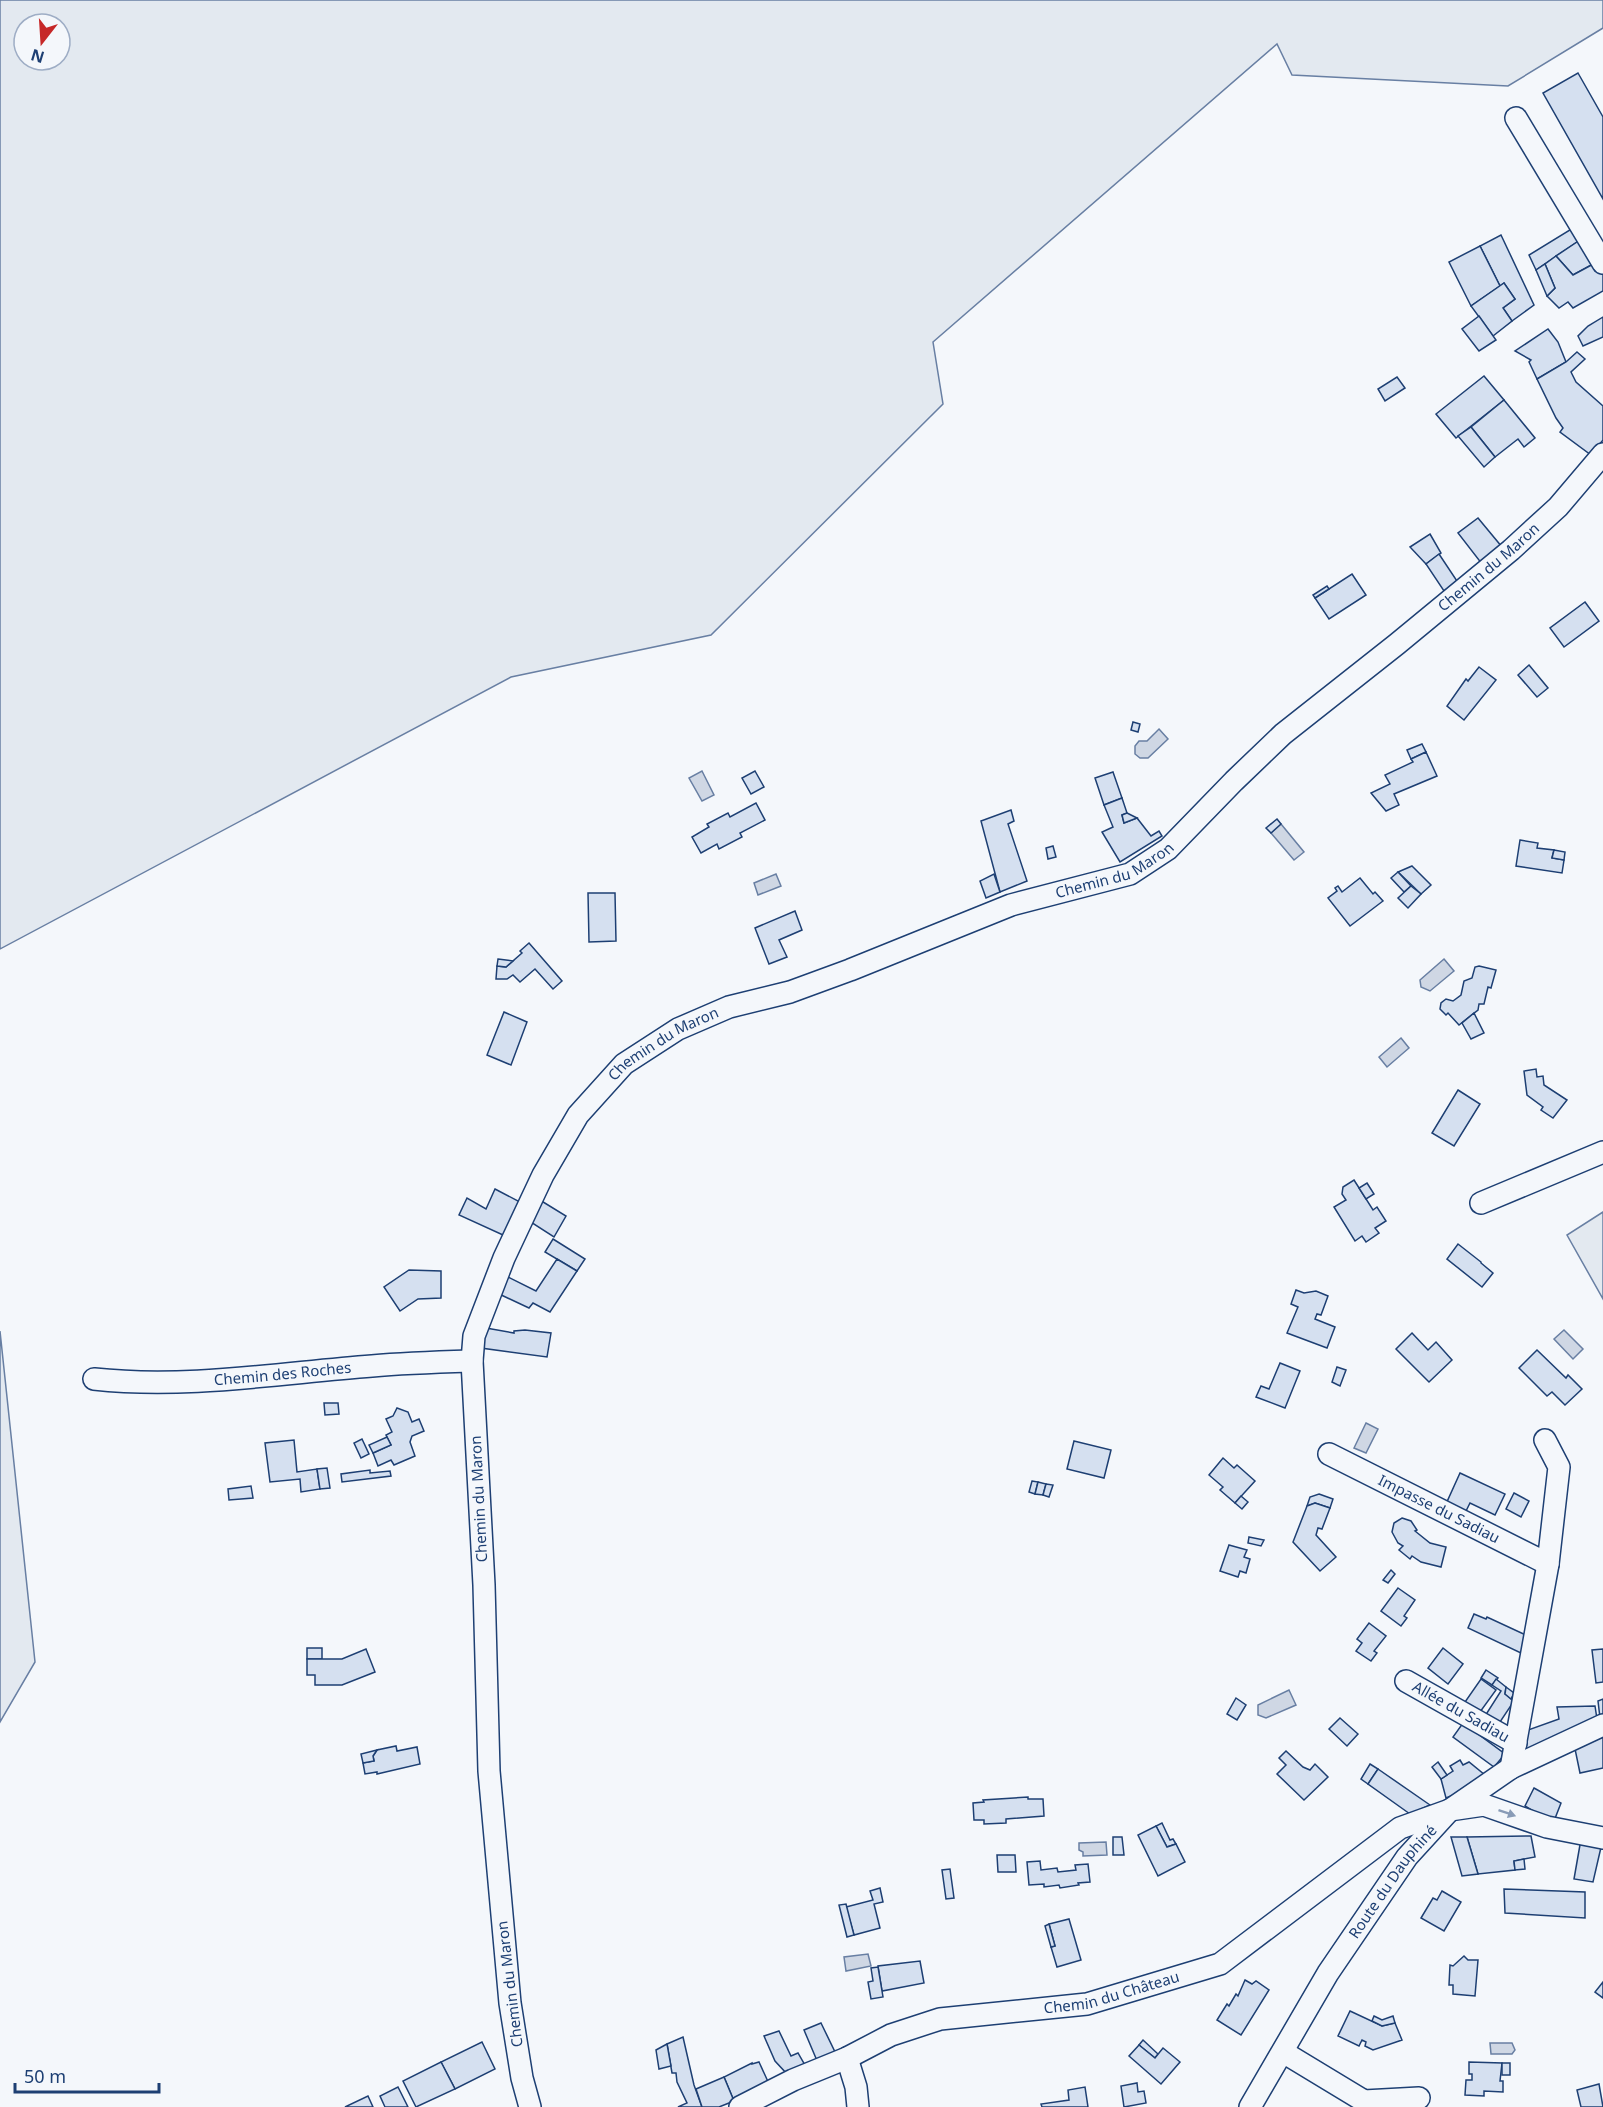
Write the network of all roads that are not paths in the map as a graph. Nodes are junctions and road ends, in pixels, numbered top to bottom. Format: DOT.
graph roads {
  1 [pos="1516,118"];
  2 [pos="1603,263"];
  3 [pos="1603,454"];
  4 [pos="1603,1152"];
  5 [pos="1480,1203"];
  6 [pos="472,1361"];
  7 [pos="94,1379"];
  8 [pos="1545,1440"];
  9 [pos="1329,1454"];
  10 [pos="1548,1564"];
  11 [pos="1406,1681"];
  12 [pos="1603,1725"];
  13 [pos="1516,1743"];
  14 [pos="1511,1768"];
  15 [pos="1450,1810"];
  16 [pos="1603,1838"];
  17 [pos="1283,2052"];
  18 [pos="847,2058"];
  19 [pos="1419,2098"];
  20 [pos="530,2107"];
  21 [pos="740,2107"];
  22 [pos="858,2107"];
  23 [pos="1250,2107"];
  1 -- 2 [label="street"];
  3 -- 6 [label="street, Chemin du Maron"];
  4 -- 5 [label="street"];
  6 -- 7 [label="street, Chemin des Roches"];
  6 -- 20 [label="street, Chemin du Maron"];
  8 -- 10 [label="street"];
  9 -- 10 [label="street, Impasse du Sadiau"];
  10 -- 13 [label="street"];
  11 -- 13 [label="street, Allée du Sadiau"];
  12 -- 14 [label="street, Route du Dauphiné"];
  13 -- 14 [label="street"];
  14 -- 15 [label="street, Route du Dauphiné"];
  15 -- 16 [label="street, one-way"];
  15 -- 17 [label="street, Route du Dauphiné"];
  15 -- 18 [label="street, Chemin du Château"];
  17 -- 19 [label="street"];
  17 -- 23 [label="street, Route du Dauphiné"];
  18 -- 21 [label="street, Chemin du Château"];
  18 -- 22 [label="street"];
}
